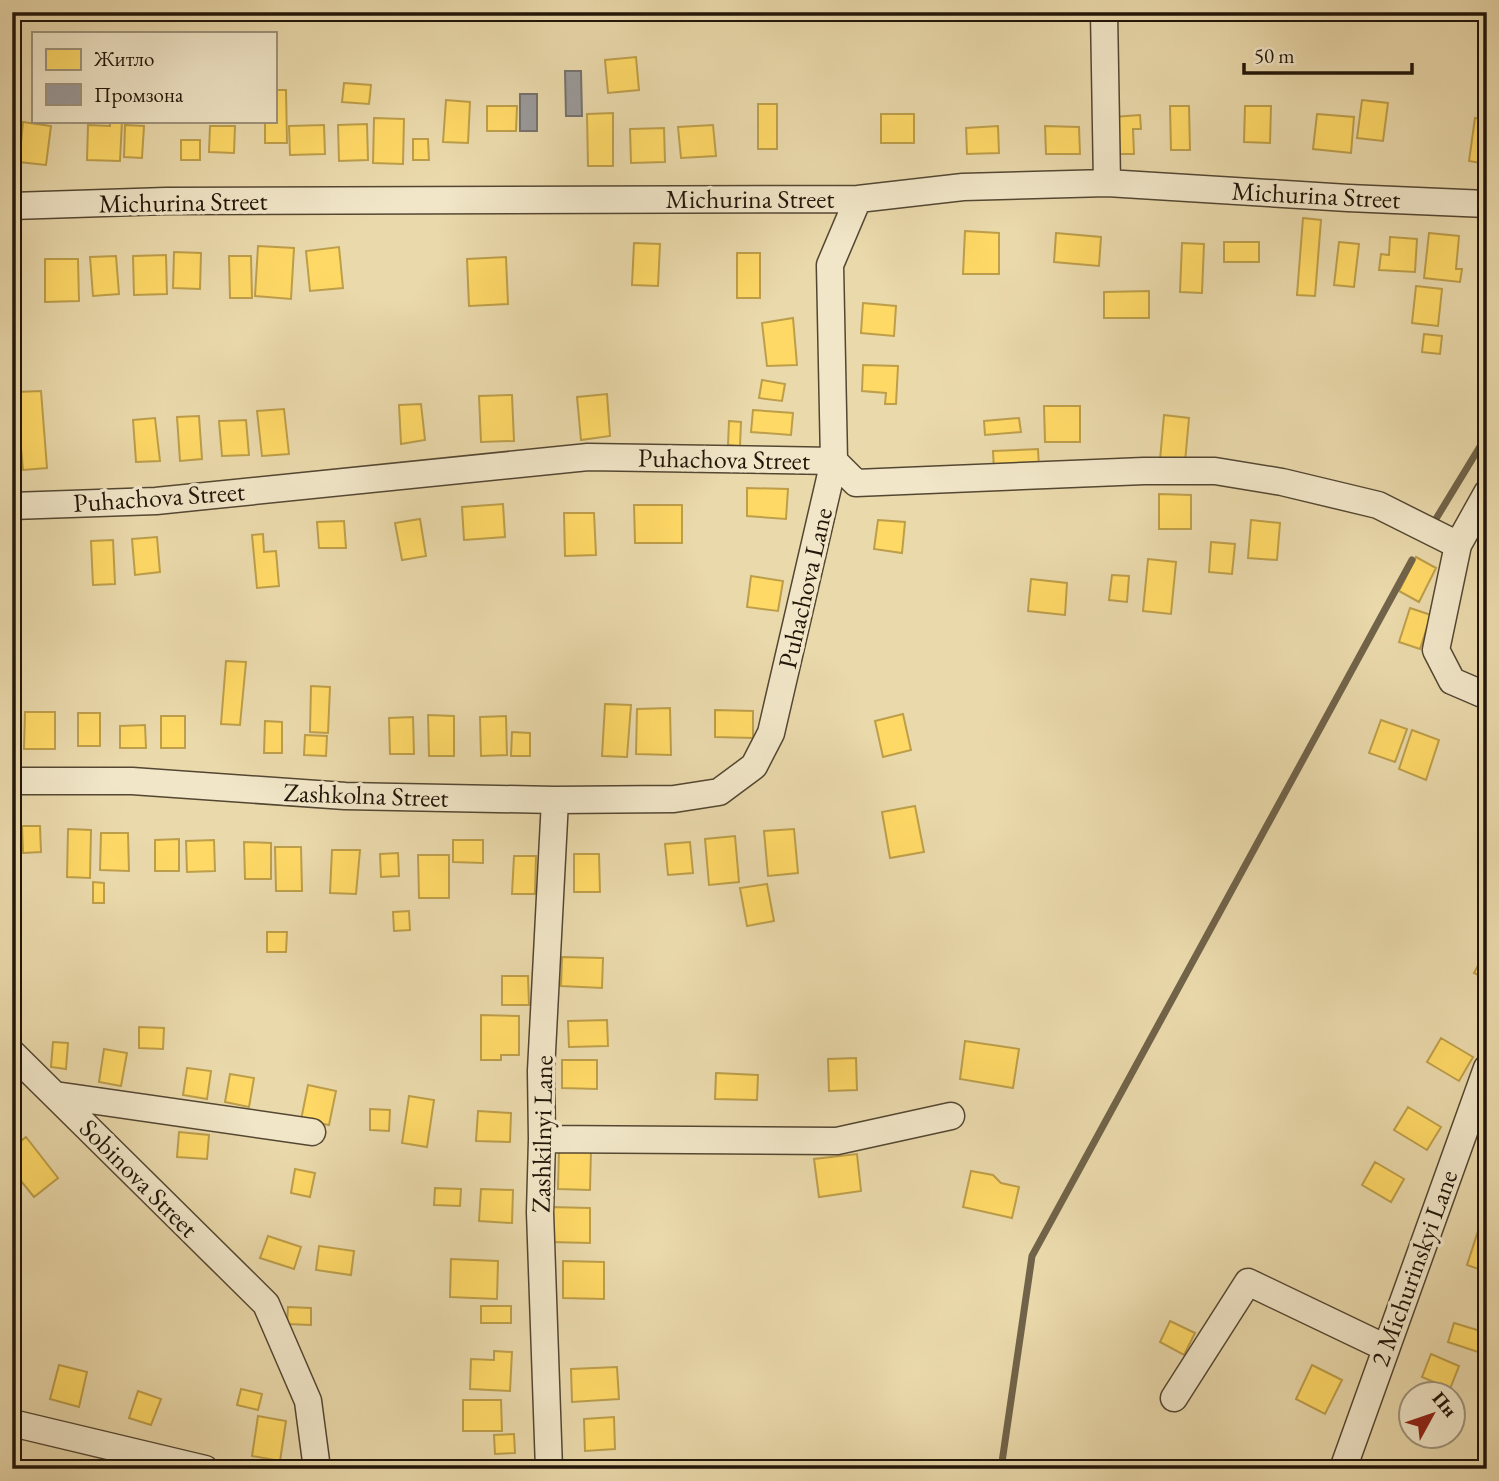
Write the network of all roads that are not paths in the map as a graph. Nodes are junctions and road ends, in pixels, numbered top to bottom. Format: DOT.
graph roads {
  1 [pos="1104,12"];
  2 [pos="1107,183"];
  3 [pos="858,199"];
  4 [pos="1487,204"];
  5 [pos="12,206"];
  6 [pos="834,461"];
  7 [pos="1487,493"];
  8 [pos="12,506"];
  9 [pos="1458,545"];
  10 [pos="1487,696"];
  11 [pos="12,781"];
  12 [pos="719,792"];
  13 [pos="555,800"];
  14 [pos="12,1053"];
  15 [pos="1487,1068"];
  16 [pos="55,1095"];
  17 [pos="951,1116"];
  18 [pos="312,1132"];
  19 [pos="542,1139"];
  20 [pos="1386,1348"];
  21 [pos="1174,1398"];
  22 [pos="12,1423"];
  23 [pos="205,1469"];
  24 [pos="317,1469"];
  25 [pos="550,1469"];
  26 [pos="1343,1469"];
  1 -- 2 [label="street"];
  2 -- 3 [label="street, Michurina Street"];
  2 -- 4 [label="street, Michurina Street"];
  3 -- 5 [label="street, Michurina Street"];
  3 -- 6 [label="street, Puhachova Lane"];
  6 -- 8 [label="street, Puhachova Street"];
  6 -- 9 [label="street, Puhachova Street"];
  6 -- 12 [label="street, Puhachova Lane"];
  7 -- 9 [label="street"];
  9 -- 10 [label="street"];
  11 -- 13 [label="street, Zashkolna Street"];
  12 -- 13 [label="street, Zashkolna Street"];
  13 -- 19 [label="street, Zashkilnyi Lane"];
  14 -- 16 [label="street, Sobinova Street"];
  15 -- 20 [label="street, 2 Michurinskyi Lane"];
  16 -- 18 [label="street"];
  16 -- 24 [label="street, Sobinova Street"];
  17 -- 19 [label="street"];
  19 -- 25 [label="street, Zashkilnyi Lane"];
  20 -- 21 [label="street"];
  20 -- 26 [label="street, 2 Michurinskyi Lane"];
  22 -- 23 [label="street"];
}
